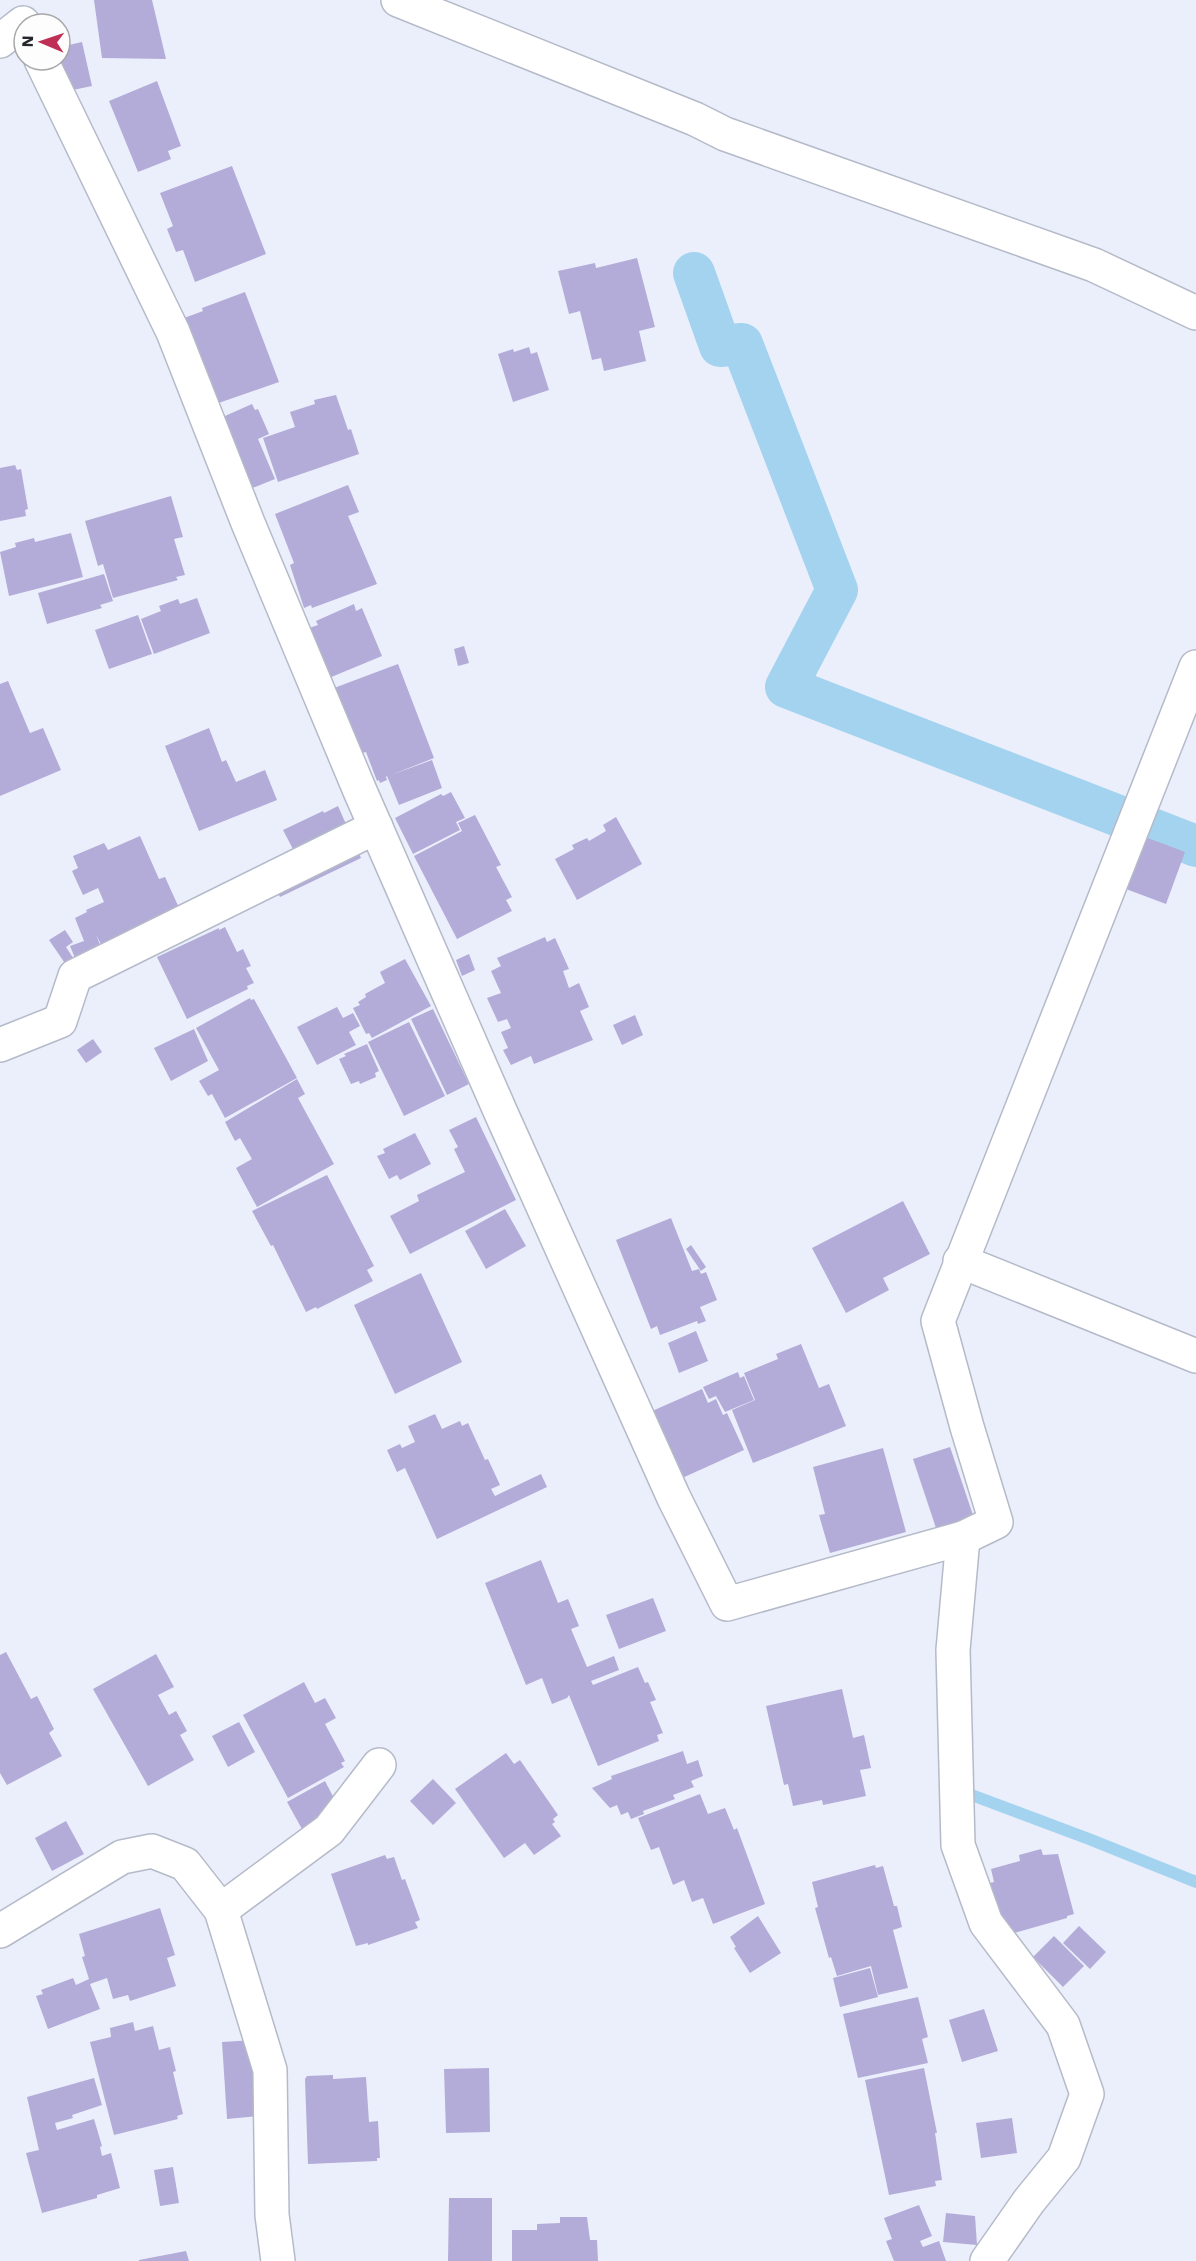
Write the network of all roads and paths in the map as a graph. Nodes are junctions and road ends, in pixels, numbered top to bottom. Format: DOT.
graph roads {
  1 [pos="398,0"];
  2 [pos="47,72"];
  3 [pos="1196,313"];
  4 [pos="1196,666"];
  5 [pos="376,828"];
  6 [pos="0,1045"];
  7 [pos="960,1261"];
  8 [pos="1196,1356"];
  9 [pos="963,1538"];
  10 [pos="379,1765"];
  11 [pos="221,1910"];
  12 [pos="0,1931"];
  13 [pos="278,2261"];
  14 [pos="987,2261"];
  1 -- 3 [label="street"];
  2 -- 5 [label="street"];
  4 -- 7 [label="street"];
  5 -- 6 [label="street"];
  5 -- 9 [label="street"];
  7 -- 8 [label="street"];
  7 -- 9 [label="street"];
  9 -- 14 [label="street"];
  10 -- 11 [label="street"];
  11 -- 12 [label="street"];
  11 -- 13 [label="street"];
}
